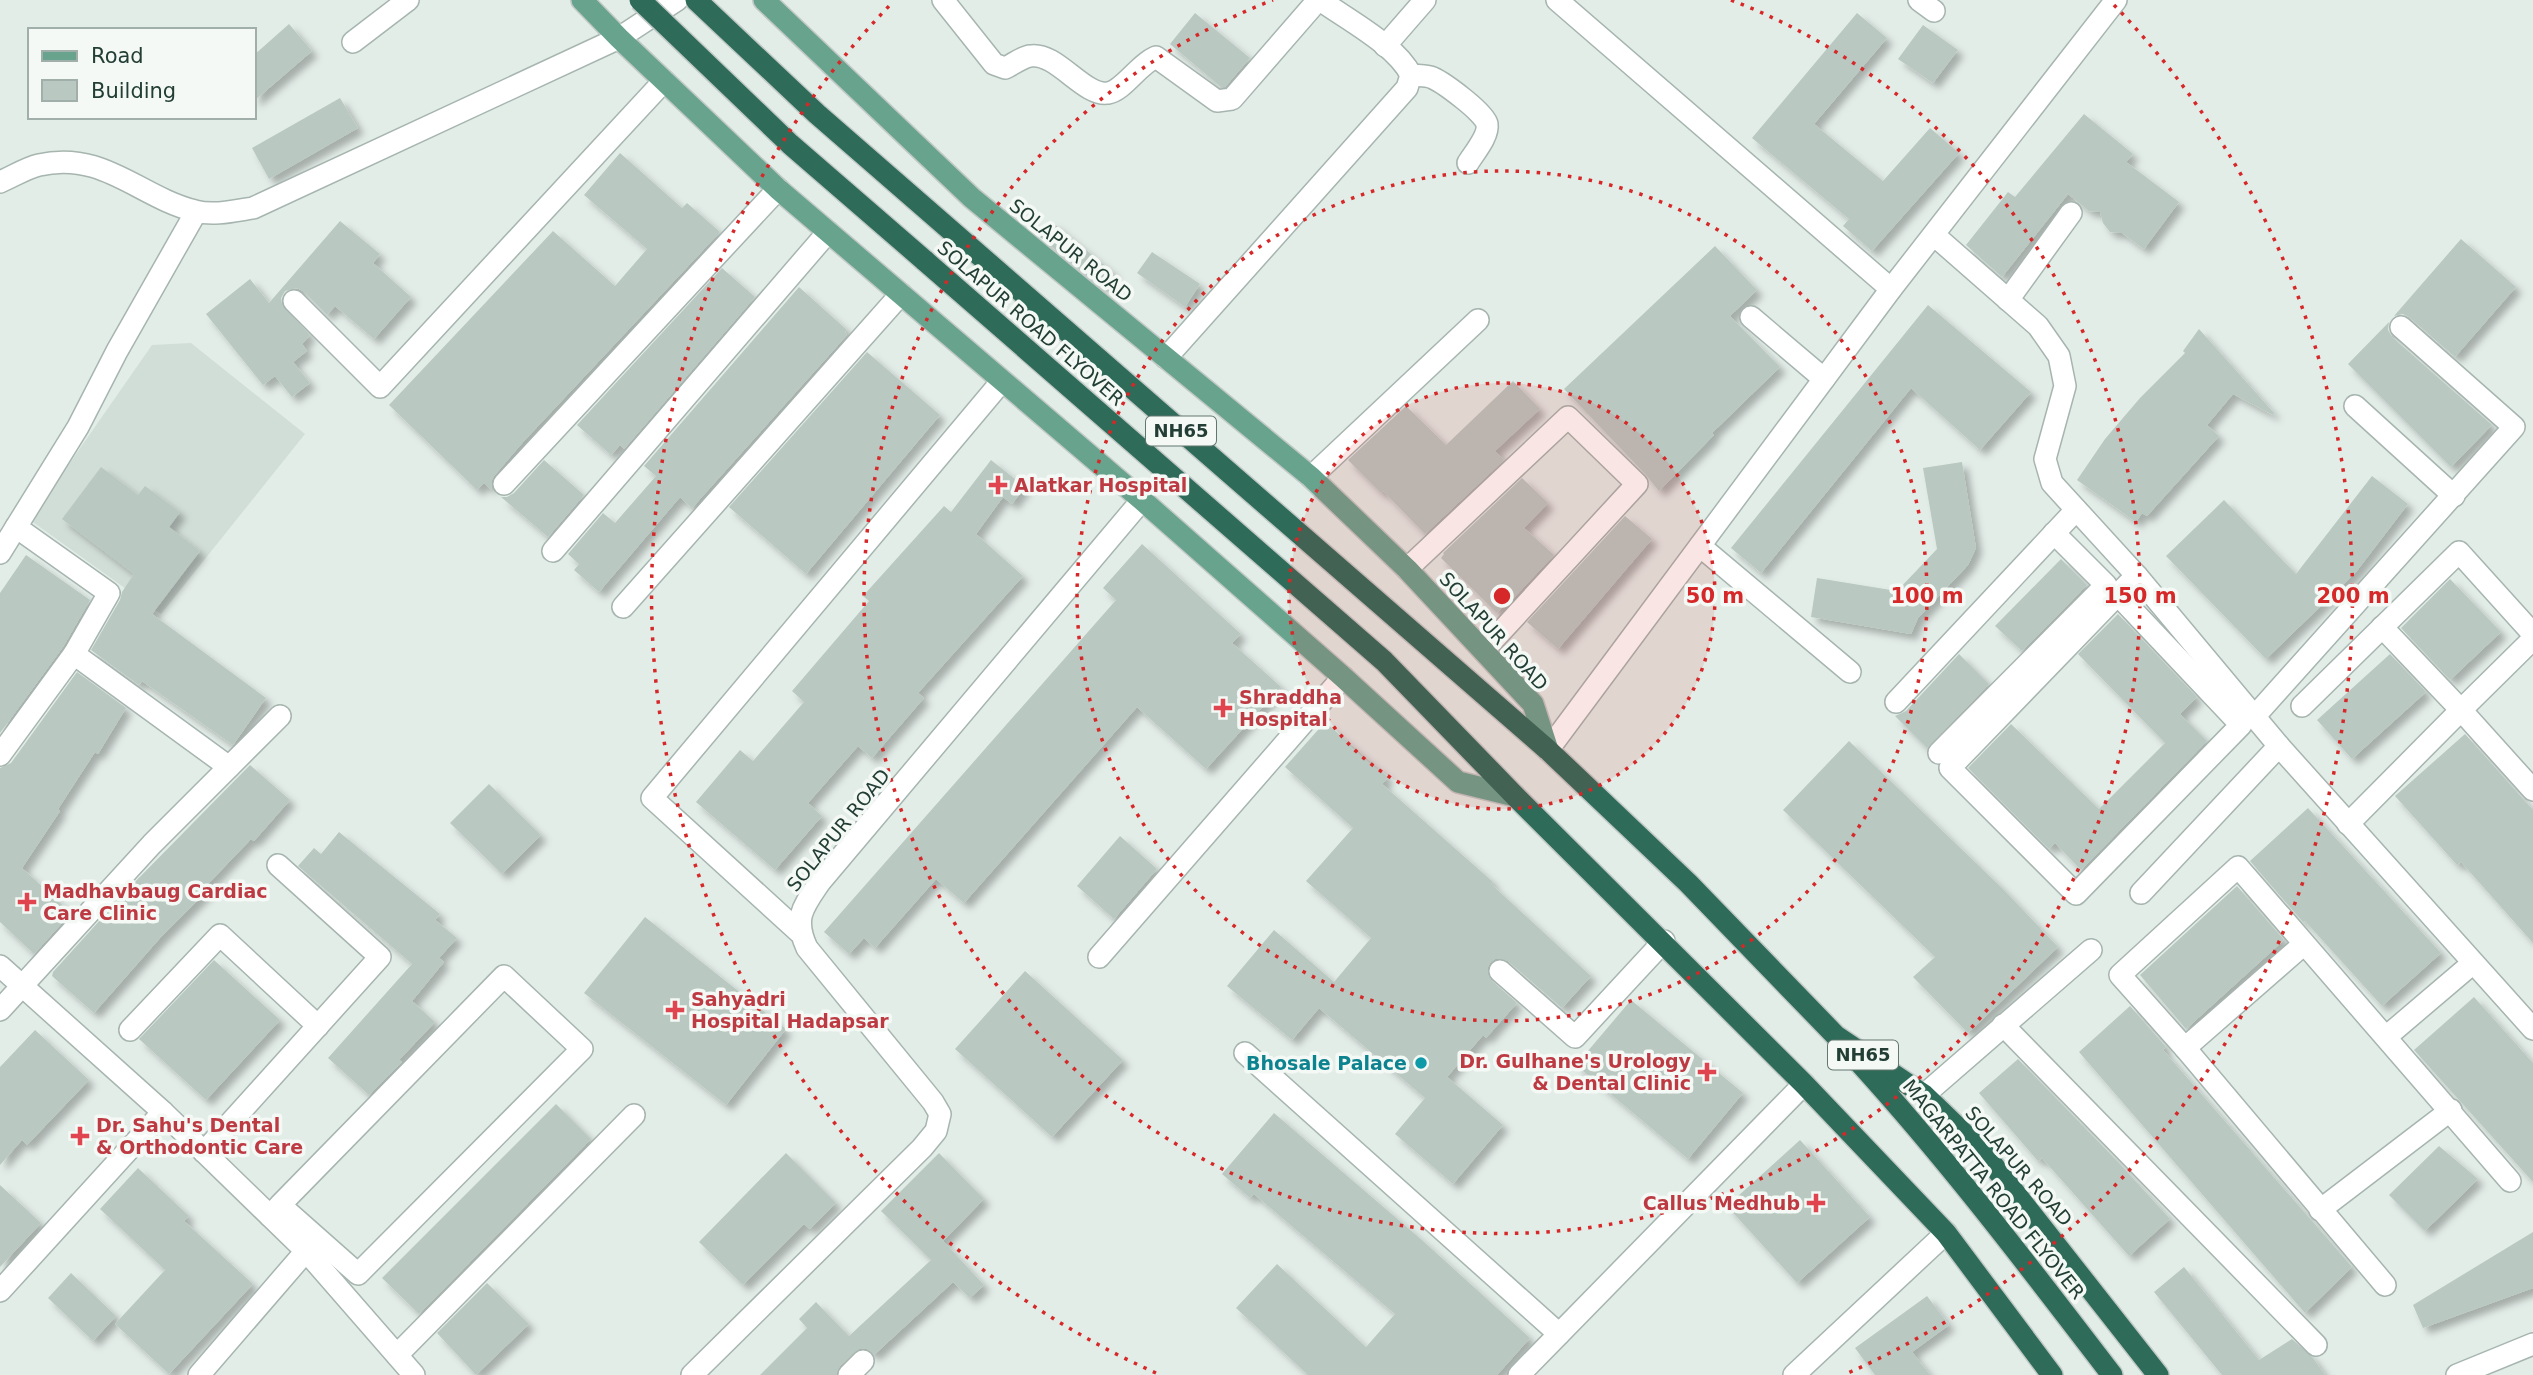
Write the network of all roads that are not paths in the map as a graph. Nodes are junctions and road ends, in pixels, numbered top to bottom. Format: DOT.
graph roads {
  1 [pos="408,0"];
  2 [pos="582,0"];
  3 [pos="640,0"];
  4 [pos="677,0"];
  5 [pos="696,0"];
  6 [pos="764,0"];
  7 [pos="943,0"];
  8 [pos="1319,0"];
  9 [pos="1425,0"];
  10 [pos="1557,0"];
  11 [pos="2116,0"];
  12 [pos="619,38"];
  13 [pos="353,42"];
  14 [pos="1385,46"];
  15 [pos="1411,75"];
  16 [pos="664,82"];
  17 [pos="1468,163"];
  18 [pos="0,182"];
  19 [pos="778,189"];
  20 [pos="196,212"];
  21 [pos="2071,213"];
  22 [pos="828,232"];
  23 [pos="1934,235"];
  24 [pos="1891,289"];
  25 [pos="901,294"];
  26 [pos="2008,299"];
  27 [pos="294,301"];
  28 [pos="1751,317"];
  29 [pos="1478,320"];
  30 [pos="2401,327"];
  31 [pos="1166,358"];
  32 [pos="1824,379"];
  33 [pos="1002,381"];
  34 [pos="2355,406"];
  35 [pos="1311,477"];
  36 [pos="504,484"];
  37 [pos="2454,496"];
  38 [pos="1142,500"];
  39 [pos="2076,510"];
  40 [pos="16,527"];
  41 [pos="2053,533"];
  42 [pos="1700,546"];
  43 [pos="553,551"];
  44 [pos="0,553"];
  45 [pos="1407,569"];
  46 [pos="2137,576"];
  47 [pos="2118,595"];
  48 [pos="623,607"];
  49 [pos="2382,627"];
  50 [pos="2533,636"];
  51 [pos="1484,650"];
  52 [pos="74,654"];
  53 [pos="1850,672"];
  54 [pos="1343,677"];
  55 [pos="1896,702"];
  56 [pos="2302,706"];
  57 [pos="2461,710"];
  58 [pos="280,716"];
  59 [pos="2254,717"];
  60 [pos="2279,746"];
  61 [pos="1548,750"];
  62 [pos="1939,753"];
  63 [pos="0,755"];
  64 [pos="229,767"];
  65 [pos="2533,790"];
  66 [pos="1515,796"];
  67 [pos="2348,824"];
  68 [pos="278,865"];
  69 [pos="2141,892"];
  70 [pos="799,932"];
  71 [pos="1664,941"];
  72 [pos="2304,944"];
  73 [pos="2091,950"];
  74 [pos="1098,957"];
  75 [pos="2473,963"];
  76 [pos="0,966"];
  77 [pos="1500,971"];
  78 [pos="22,985"];
  79 [pos="0,1010"];
  80 [pos="2003,1025"];
  81 [pos="318,1026"];
  82 [pos="2533,1029"];
  83 [pos="130,1030"];
  84 [pos="1836,1036"];
  85 [pos="2386,1037"];
  86 [pos="2185,1048"];
  87 [pos="1245,1052"];
  88 [pos="1804,1084"];
  89 [pos="1924,1095"];
  90 [pos="2451,1110"];
  91 [pos="163,1111"];
  92 [pos="634,1115"];
  93 [pos="204,1152"];
  94 [pos="2510,1181"];
  95 [pos="275,1210"];
  96 [pos="2320,1210"];
  97 [pos="1946,1233"];
  98 [pos="306,1251"];
  99 [pos="2385,1285"];
  100 [pos="0,1291"];
  101 [pos="1559,1334"];
  102 [pos="2533,1344"];
  103 [pos="2316,1345"];
  104 [pos="397,1355"];
  105 [pos="198,1375"];
  106 [pos="414,1375"];
  107 [pos="692,1375"];
  108 [pos="1519,1375"];
  109 [pos="1794,1375"];
  110 [pos="2052,1375"];
  111 [pos="2112,1375"];
  112 [pos="2158,1375"];
  113 [pos="2457,1375"];
  1 -- 13 [label="street"];
  2 -- 12 [label="main road"];
  3 -- 66 [label="highway, SOLAPUR ROAD FLYOVER / NH65, bridge"];
  4 -- 12 [label="street"];
  5 -- 61 [label="highway, SOLAPUR ROAD FLYOVER / NH65"];
  6 -- 31 [label="main road, SOLAPUR ROAD"];
  7 -- 8 [label="street"];
  8 -- 14 [label="street"];
  9 -- 14 [label="street"];
  10 -- 24 [label="street"];
  11 -- 23 [label="street"];
  12 -- 16 [label="main road"];
  12 -- 20 [label="street"];
  14 -- 15 [label="street"];
  15 -- 17 [label="street"];
  15 -- 31 [label="street"];
  16 -- 19 [label="main road"];
  16 -- 27 [label="street"];
  18 -- 20 [label="street"];
  19 -- 22 [label="main road"];
  19 -- 36 [label="street"];
  20 -- 40 [label="street"];
  21 -- 26 [label="street"];
  22 -- 25 [label="main road"];
  22 -- 43 [label="street"];
  23 -- 24 [label="street"];
  23 -- 26 [label="street"];
  24 -- 32 [label="street"];
  25 -- 33 [label="main road"];
  25 -- 48 [label="street"];
  26 -- 39 [label="street"];
  28 -- 32 [label="street"];
  29 -- 35 [label="street"];
  30 -- 37 [label="street"];
  31 -- 35 [label="main road, SOLAPUR ROAD"];
  32 -- 42 [label="street"];
  33 -- 38 [label="main road"];
  33 -- 70 [label="street"];
  34 -- 37 [label="street"];
  35 -- 45 [label="main road, SOLAPUR ROAD"];
  37 -- 59 [label="street"];
  38 -- 54 [label="main road"];
  38 -- 70 [label="street, SOLAPUR ROAD"];
  39 -- 41 [label="street"];
  39 -- 46 [label="street"];
  40 -- 44 [label="street"];
  40 -- 52 [label="street"];
  41 -- 55 [label="street"];
  41 -- 62 [label="street"];
  42 -- 53 [label="street"];
  42 -- 61 [label="street"];
  45 -- 51 [label="main road, SOLAPUR ROAD"];
  45 -- 51 [label="street"];
  46 -- 47 [label="street"];
  46 -- 59 [label="street"];
  47 -- 47 [label="street"];
  49 -- 50 [label="street"];
  49 -- 56 [label="street"];
  49 -- 57 [label="street"];
  50 -- 57 [label="street"];
  51 -- 61 [label="main road, SOLAPUR ROAD"];
  52 -- 63 [label="street"];
  52 -- 64 [label="street"];
  54 -- 66 [label="main road"];
  54 -- 74 [label="street"];
  57 -- 65 [label="street"];
  57 -- 67 [label="street"];
  58 -- 64 [label="street"];
  59 -- 60 [label="street"];
  60 -- 67 [label="street"];
  60 -- 69 [label="street"];
  61 -- 84 [label="highway, SOLAPUR ROAD / NH65"];
  64 -- 78 [label="street"];
  66 -- 71 [label="highway, NH65"];
  67 -- 75 [label="street"];
  68 -- 81 [label="street"];
  70 -- 107 [label="street"];
  71 -- 77 [label="street"];
  71 -- 88 [label="highway, NH65"];
  72 -- 85 [label="street"];
  72 -- 86 [label="street"];
  72 -- 86 [label="street"];
  73 -- 80 [label="street"];
  75 -- 82 [label="street"];
  75 -- 85 [label="street"];
  76 -- 78 [label="street"];
  78 -- 79 [label="street"];
  78 -- 91 [label="street"];
  80 -- 89 [label="street"];
  80 -- 103 [label="street"];
  81 -- 83 [label="street"];
  81 -- 93 [label="street"];
  84 -- 89 [label="highway, SOLAPUR ROAD / NH65"];
  84 -- 111 [label="highway, MAGARPATTA ROAD FLYOVER"];
  85 -- 90 [label="street"];
  86 -- 96 [label="street"];
  87 -- 101 [label="street"];
  88 -- 97 [label="highway, NH65"];
  88 -- 101 [label="street"];
  89 -- 112 [label="highway, SOLAPUR ROAD / NH65"];
  90 -- 94 [label="street"];
  90 -- 96 [label="street"];
  91 -- 93 [label="street"];
  91 -- 100 [label="street"];
  92 -- 104 [label="street"];
  93 -- 95 [label="street"];
  95 -- 95 [label="street"];
  95 -- 98 [label="street"];
  96 -- 99 [label="street"];
  97 -- 109 [label="street"];
  97 -- 110 [label="highway, NH65"];
  98 -- 104 [label="street"];
  98 -- 105 [label="street"];
  101 -- 108 [label="street"];
  102 -- 113 [label="street"];
  104 -- 106 [label="street"];
}
